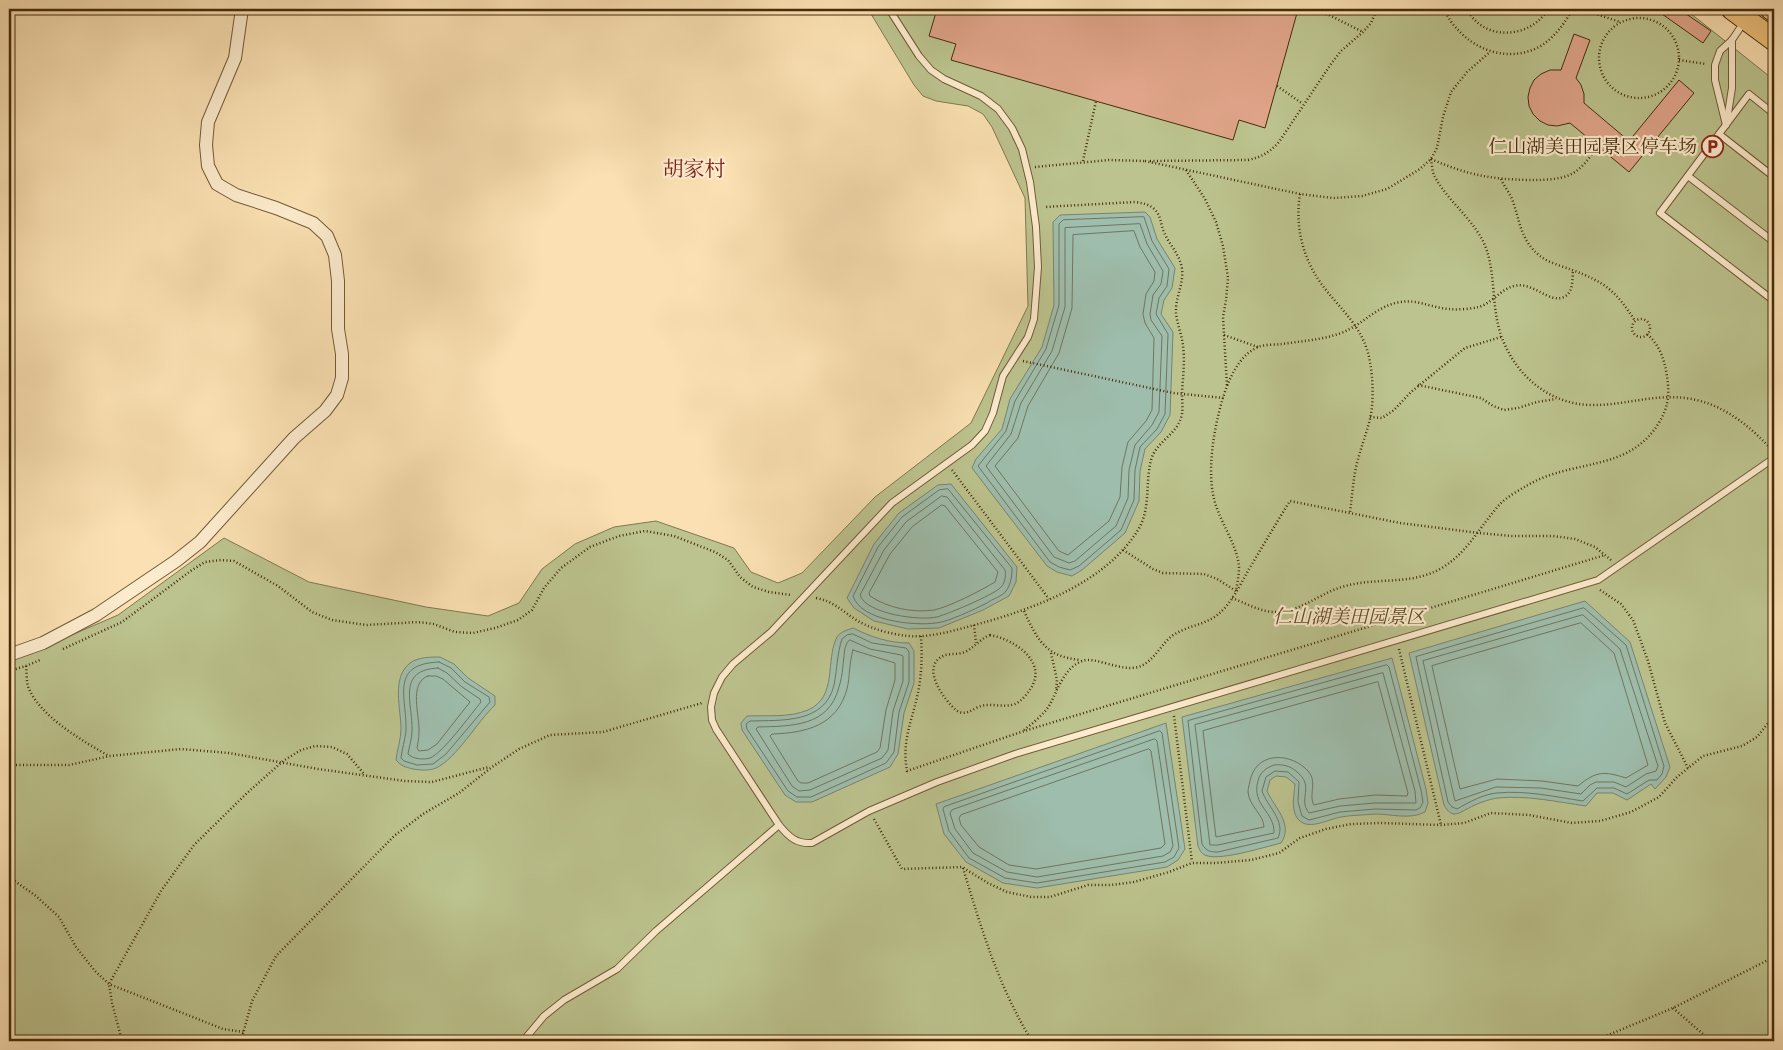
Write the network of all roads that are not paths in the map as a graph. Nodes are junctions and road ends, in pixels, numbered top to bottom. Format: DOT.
graph roads {
  1 [pos="242,9"];
  2 [pos="889,9"];
  3 [pos="1739,14"];
  4 [pos="1732,40"];
  5 [pos="1774,40"];
  6 [pos="1774,114"];
  7 [pos="1726,124"];
  8 [pos="1719,134"];
  9 [pos="1688,176"];
  10 [pos="1774,177"];
  11 [pos="1774,242"];
  12 [pos="1774,301"];
  13 [pos="1774,458"];
  14 [pos="9,655"];
  15 [pos="779,825"];
  16 [pos="523,1041"];
  1 -- 14 [label="street"];
  2 -- 15 [label="lane"];
  3 -- 4 [label="lane"];
  3 -- 5 [label="main road"];
  4 -- 7 [label="lane"];
  4 -- 7 [label="lane"];
  6 -- 7 [label="lane"];
  7 -- 8 [label="lane"];
  8 -- 9 [label="lane"];
  8 -- 10 [label="lane"];
  9 -- 11 [label="lane"];
  9 -- 12 [label="lane"];
  13 -- 15 [label="lane"];
  15 -- 16 [label="lane"];
}
